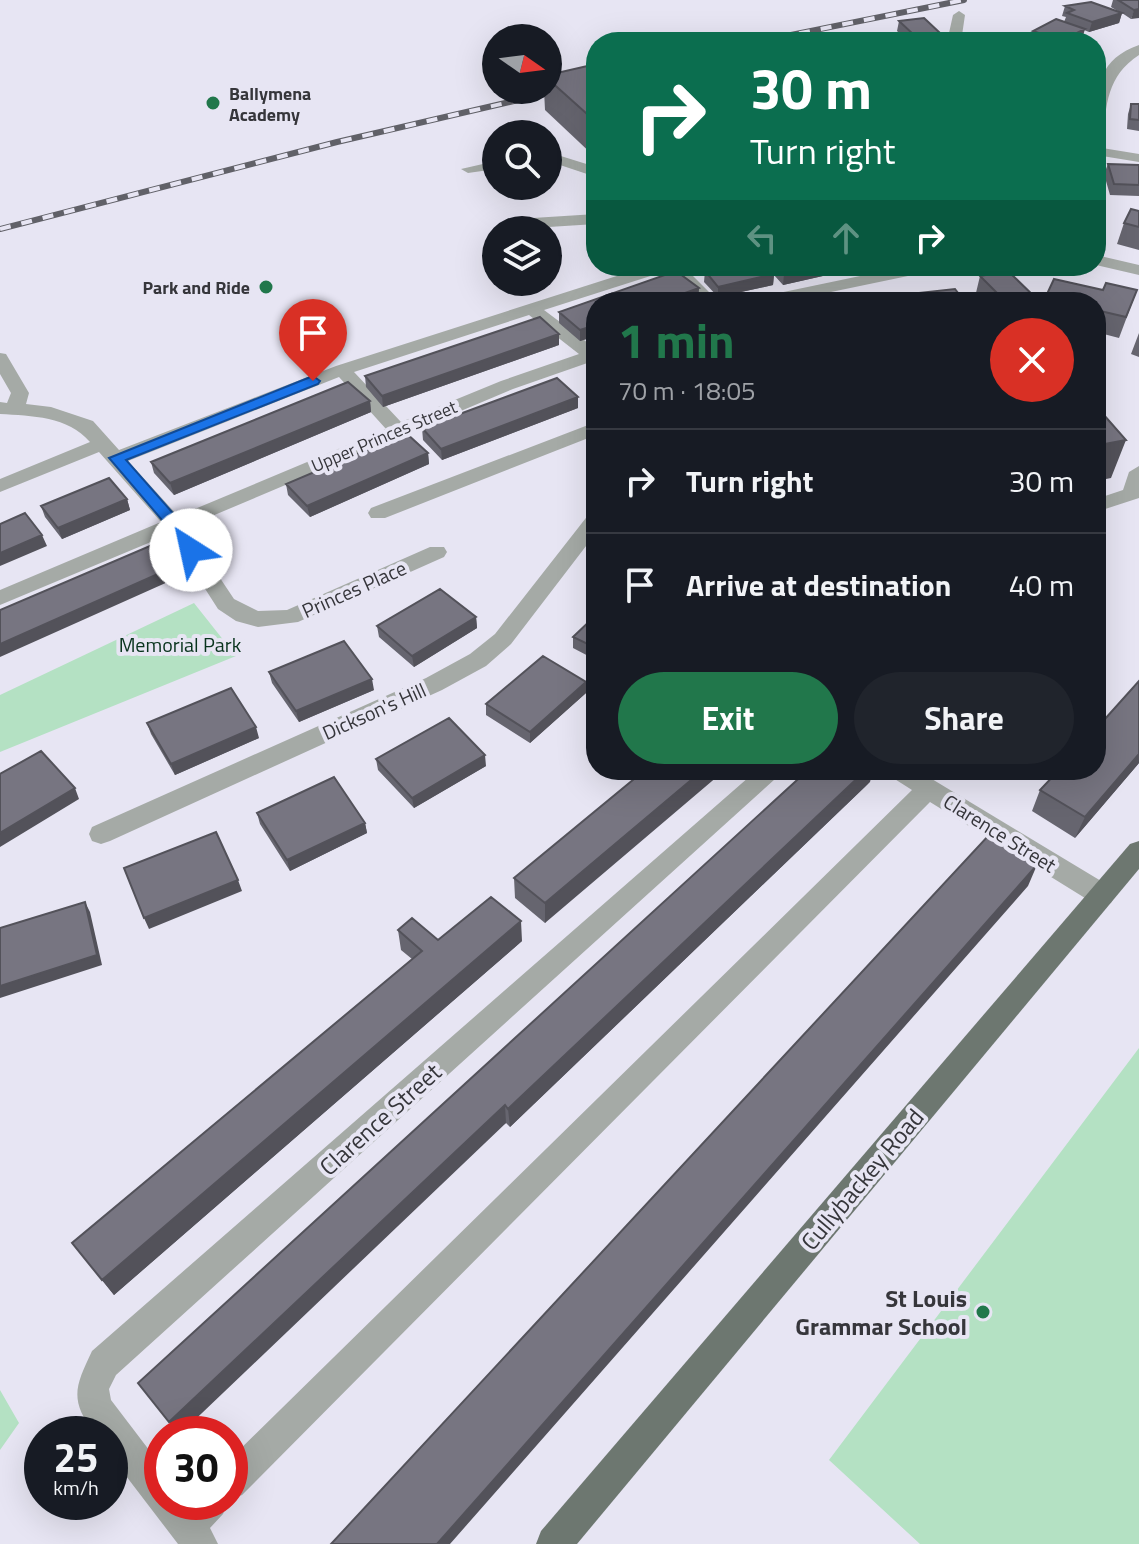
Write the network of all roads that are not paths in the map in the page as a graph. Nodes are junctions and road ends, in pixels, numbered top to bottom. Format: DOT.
graph roads {
  1 [pos="959,15"];
  2 [pos="956,32"];
  3 [pos="1139,49"];
  4 [pos="1106,78"];
  5 [pos="1106,153"];
  6 [pos="1139,158"];
  7 [pos="562,161"];
  8 [pos="482,167"];
  9 [pos="468,169"];
  10 [pos="586,169"];
  11 [pos="586,220"];
  12 [pos="562,221"];
  13 [pos="1106,262"];
  14 [pos="1139,270"];
  15 [pos="634,276"];
  16 [pos="684,276"];
  17 [pos="884,276"];
  18 [pos="701,292"];
  19 [pos="807,292"];
  20 [pos="532,309"];
  21 [pos="586,349"];
  22 [pos="0,358"];
  23 [pos="586,358"];
  24 [pos="342,370"];
  25 [pos="7,408"];
  26 [pos="398,430"];
  27 [pos="586,432"];
  28 [pos="111,450"];
  29 [pos="1139,472"];
  30 [pos="0,486"];
  31 [pos="1106,503"];
  32 [pos="378,513"];
  33 [pos="173,523"];
  34 [pos="586,532"];
  35 [pos="437,552"];
  36 [pos="0,598"];
  37 [pos="762,780"];
  38 [pos="914,780"];
  39 [pos="928,789"];
  40 [pos="101,834"];
  41 [pos="1139,851"];
  42 [pos="1102,895"];
  43 [pos="248,1465"];
  44 [pos="144,1471"];
  45 [pos="554,1544"];
  1 -- 2 [label="street"];
  3 -- 4 [label="street"];
  5 -- 6 [label="street"];
  7 -- 10 [label="street"];
  8 -- 9 [label="street"];
  11 -- 12 [label="street"];
  13 -- 14 [label="street"];
  15 -- 20 [label="street"];
  16 -- 18 [label="street"];
  17 -- 19 [label="street"];
  20 -- 21 [label="street"];
  20 -- 24 [label="street"];
  22 -- 25 [label="street"];
  23 -- 26 [label="street, Upper Princes Street"];
  24 -- 26 [label="street"];
  24 -- 28 [label="street"];
  25 -- 28 [label="street, Princes Place"];
  26 -- 33 [label="street, Upper Princes Street"];
  27 -- 32 [label="street"];
  28 -- 30 [label="street"];
  28 -- 33 [label="street, Princes Place"];
  29 -- 31 [label="street"];
  33 -- 35 [label="street, Princes Place"];
  33 -- 36 [label="street, Upper Princes Street"];
  34 -- 40 [label="street, Dickson's Hill"];
  37 -- 44 [label="street, Clarence Street"];
  38 -- 39 [label="street, Clarence Street"];
  39 -- 42 [label="street, Clarence Street"];
  39 -- 43 [label="street"];
  41 -- 42 [label="main road, Cullybackey Road"];
  42 -- 45 [label="main road, Cullybackey Road"];
}
